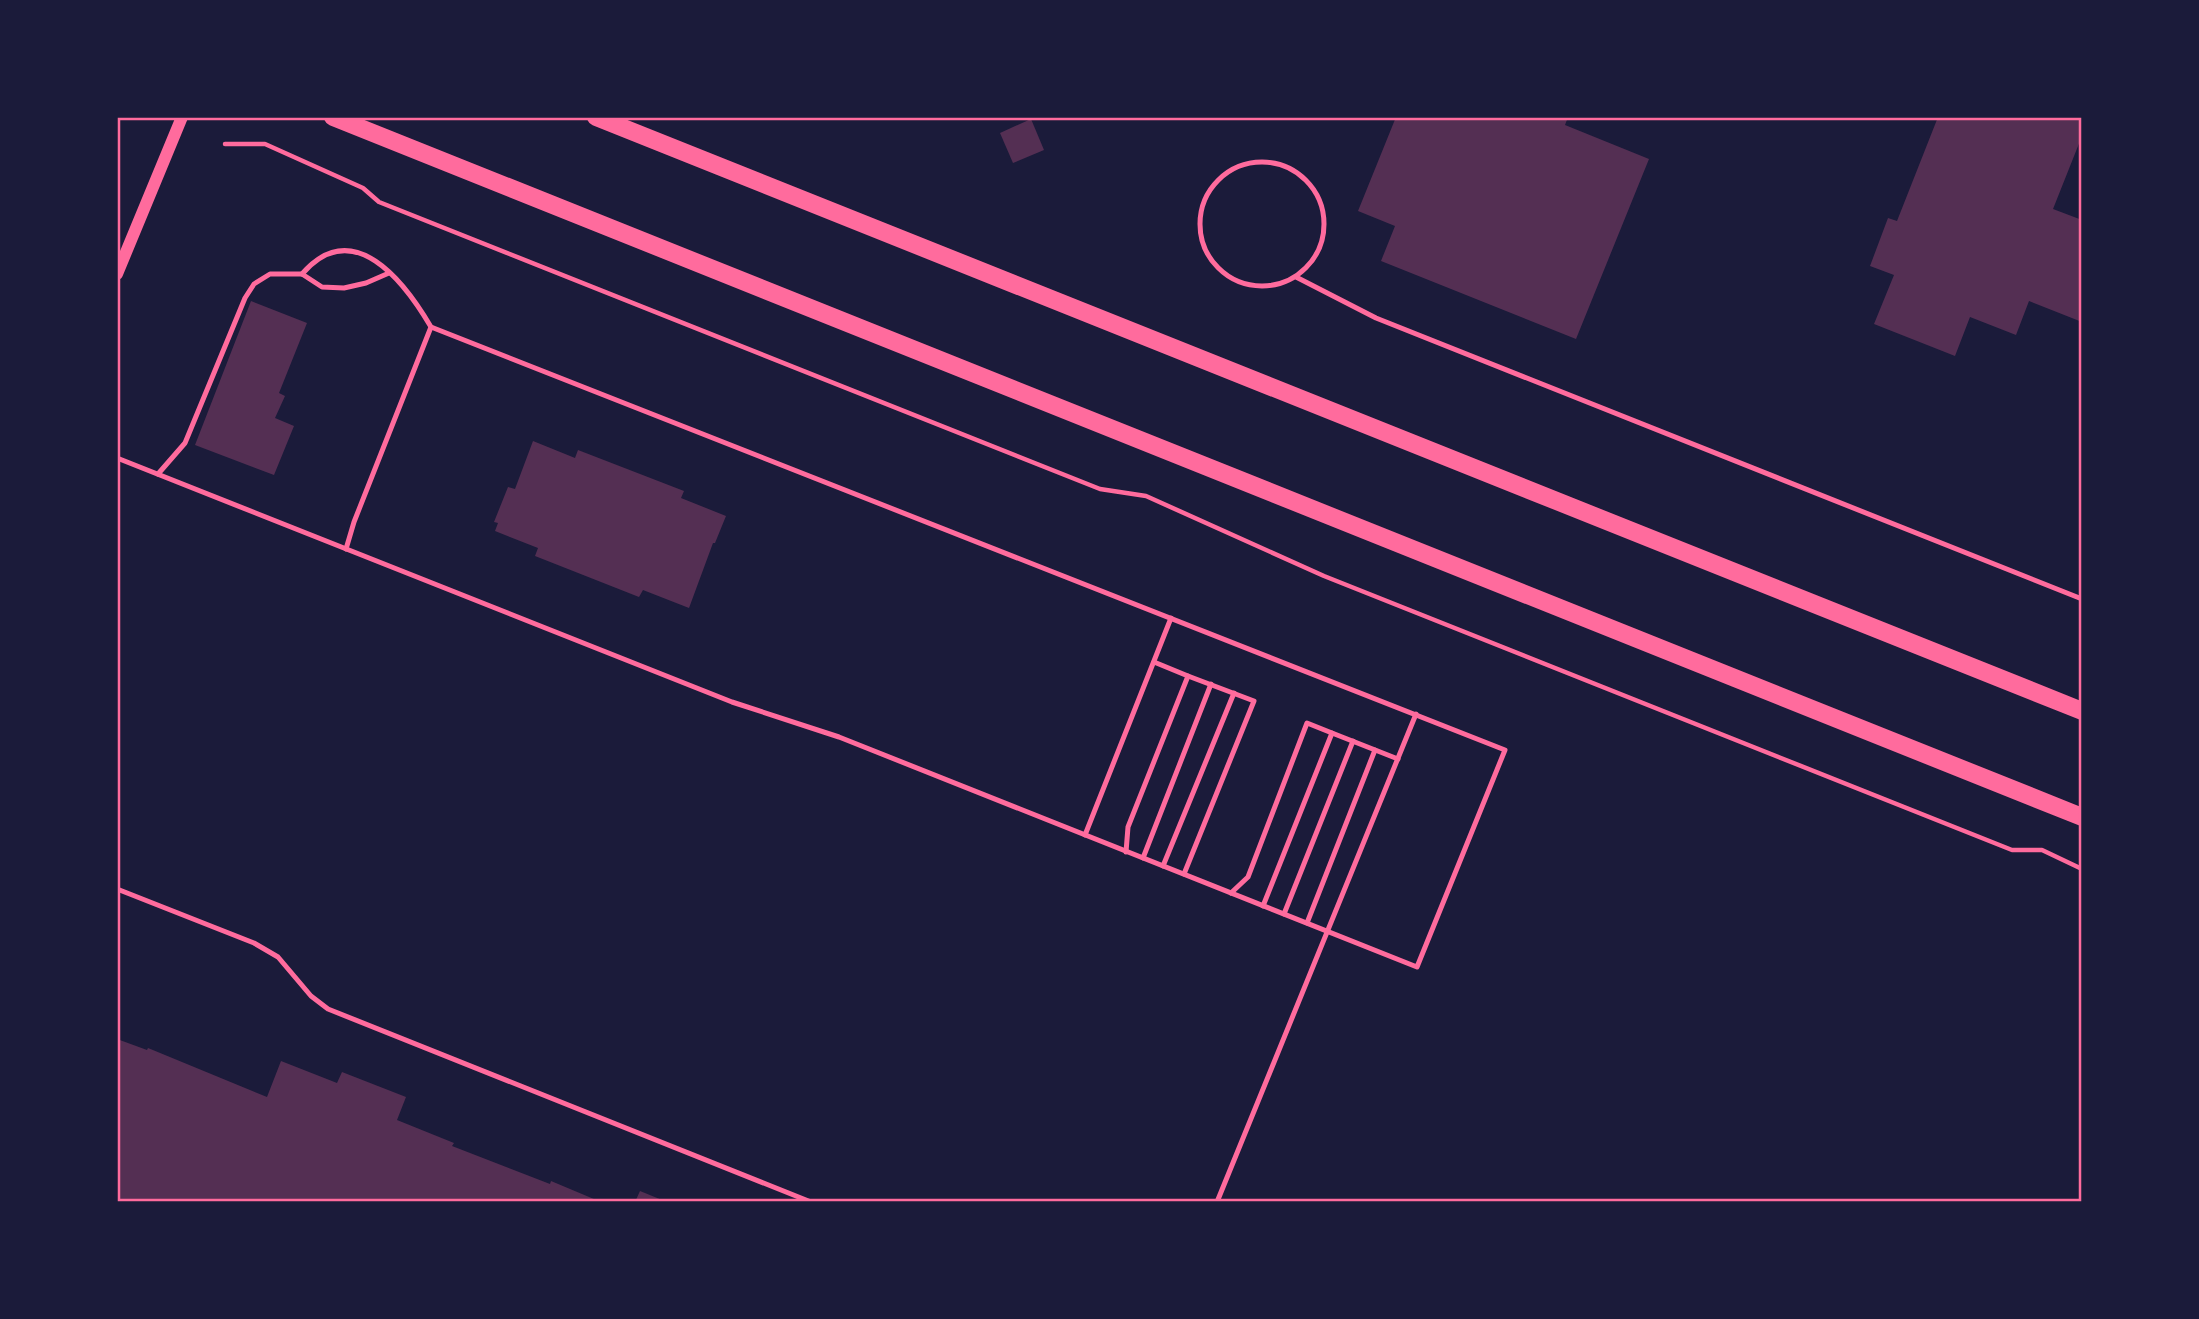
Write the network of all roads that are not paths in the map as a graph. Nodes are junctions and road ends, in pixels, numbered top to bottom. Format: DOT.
graph roads {
  1 [pos="182,117"];
  2 [pos="333,117"];
  3 [pos="596,117"];
  4 [pos="389,273"];
  5 [pos="117,274"];
  6 [pos="302,274"];
  7 [pos="1296,277"];
  8 [pos="431,327"];
  9 [pos="117,458"];
  10 [pos="158,474"];
  11 [pos="346,549"];
  12 [pos="2082,599"];
  13 [pos="1171,618"];
  14 [pos="1154,662"];
  15 [pos="1188,676"];
  16 [pos="1211,684"];
  17 [pos="1234,693"];
  18 [pos="2082,711"];
  19 [pos="1416,714"];
  20 [pos="1332,733"];
  21 [pos="1353,741"];
  22 [pos="1376,750"];
  23 [pos="1398,759"];
  24 [pos="2082,817"];
  25 [pos="1085,835"];
  26 [pos="1126,852"];
  27 [pos="1143,858"];
  28 [pos="1163,866"];
  29 [pos="1184,874"];
  30 [pos="117,889"];
  31 [pos="1230,893"];
  32 [pos="1262,906"];
  33 [pos="1284,914"];
  34 [pos="1307,923"];
  35 [pos="1328,931"];
  36 [pos="811,1202"];
  37 [pos="1217,1202"];
  1 -- 5 [label="street"];
  2 -- 24 [label="main road"];
  3 -- 18 [label="main road"];
  4 -- 6 [label="lane"];
  4 -- 6 [label="lane"];
  4 -- 8 [label="lane"];
  6 -- 10 [label="lane"];
  7 -- 7 [label="lane"];
  7 -- 12 [label="lane"];
  8 -- 11 [label="lane"];
  8 -- 13 [label="lane"];
  9 -- 10 [label="lane"];
  10 -- 11 [label="lane"];
  11 -- 25 [label="lane"];
  13 -- 14 [label="lane"];
  13 -- 19 [label="lane"];
  14 -- 15 [label="lane"];
  14 -- 25 [label="lane"];
  15 -- 16 [label="lane"];
  15 -- 26 [label="lane"];
  16 -- 17 [label="lane"];
  16 -- 27 [label="lane"];
  17 -- 28 [label="lane"];
  17 -- 29 [label="lane"];
  19 -- 23 [label="lane"];
  19 -- 35 [label="lane"];
  20 -- 21 [label="lane"];
  20 -- 31 [label="lane"];
  20 -- 32 [label="lane"];
  21 -- 22 [label="lane"];
  21 -- 33 [label="lane"];
  22 -- 23 [label="lane"];
  22 -- 34 [label="lane"];
  23 -- 35 [label="lane"];
  25 -- 26 [label="lane"];
  26 -- 27 [label="lane"];
  27 -- 28 [label="lane"];
  28 -- 29 [label="lane"];
  29 -- 31 [label="lane"];
  30 -- 36 [label="lane"];
  31 -- 32 [label="lane"];
  32 -- 33 [label="lane"];
  33 -- 34 [label="lane"];
  34 -- 35 [label="lane"];
  35 -- 37 [label="lane"];
}
